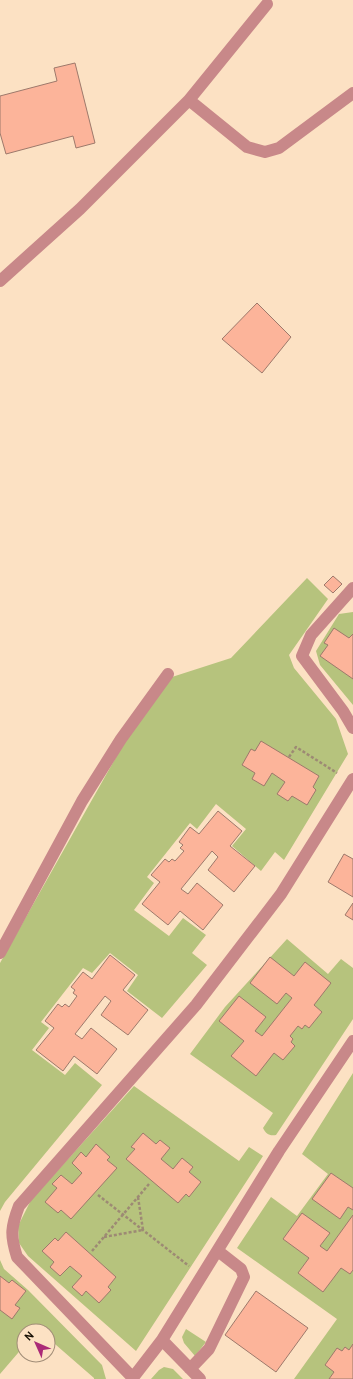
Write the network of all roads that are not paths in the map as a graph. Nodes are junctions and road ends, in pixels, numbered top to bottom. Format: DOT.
graph roads {
  1 [pos="267,1"];
  2 [pos="353,93"];
  3 [pos="189,100"];
  4 [pos="0,281"];
  5 [pos="353,588"];
  6 [pos="168,674"];
  7 [pos="353,728"];
  8 [pos="352,781"];
  9 [pos="0,953"];
  10 [pos="353,1041"];
  11 [pos="218,1251"];
  12 [pos="162,1340"];
  13 [pos="190,1369"];
  14 [pos="132,1379"];
  15 [pos="200,1379"];
  1 -- 3 [label="street"];
  2 -- 3 [label="street"];
  3 -- 4 [label="street"];
  5 -- 7 [label="street"];
  6 -- 9 [label="street"];
  8 -- 14 [label="street"];
  10 -- 11 [label="street"];
  11 -- 12 [label="street"];
  11 -- 13 [label="street"];
  12 -- 13 [label="street"];
  12 -- 14 [label="street"];
  13 -- 15 [label="street"];
}
